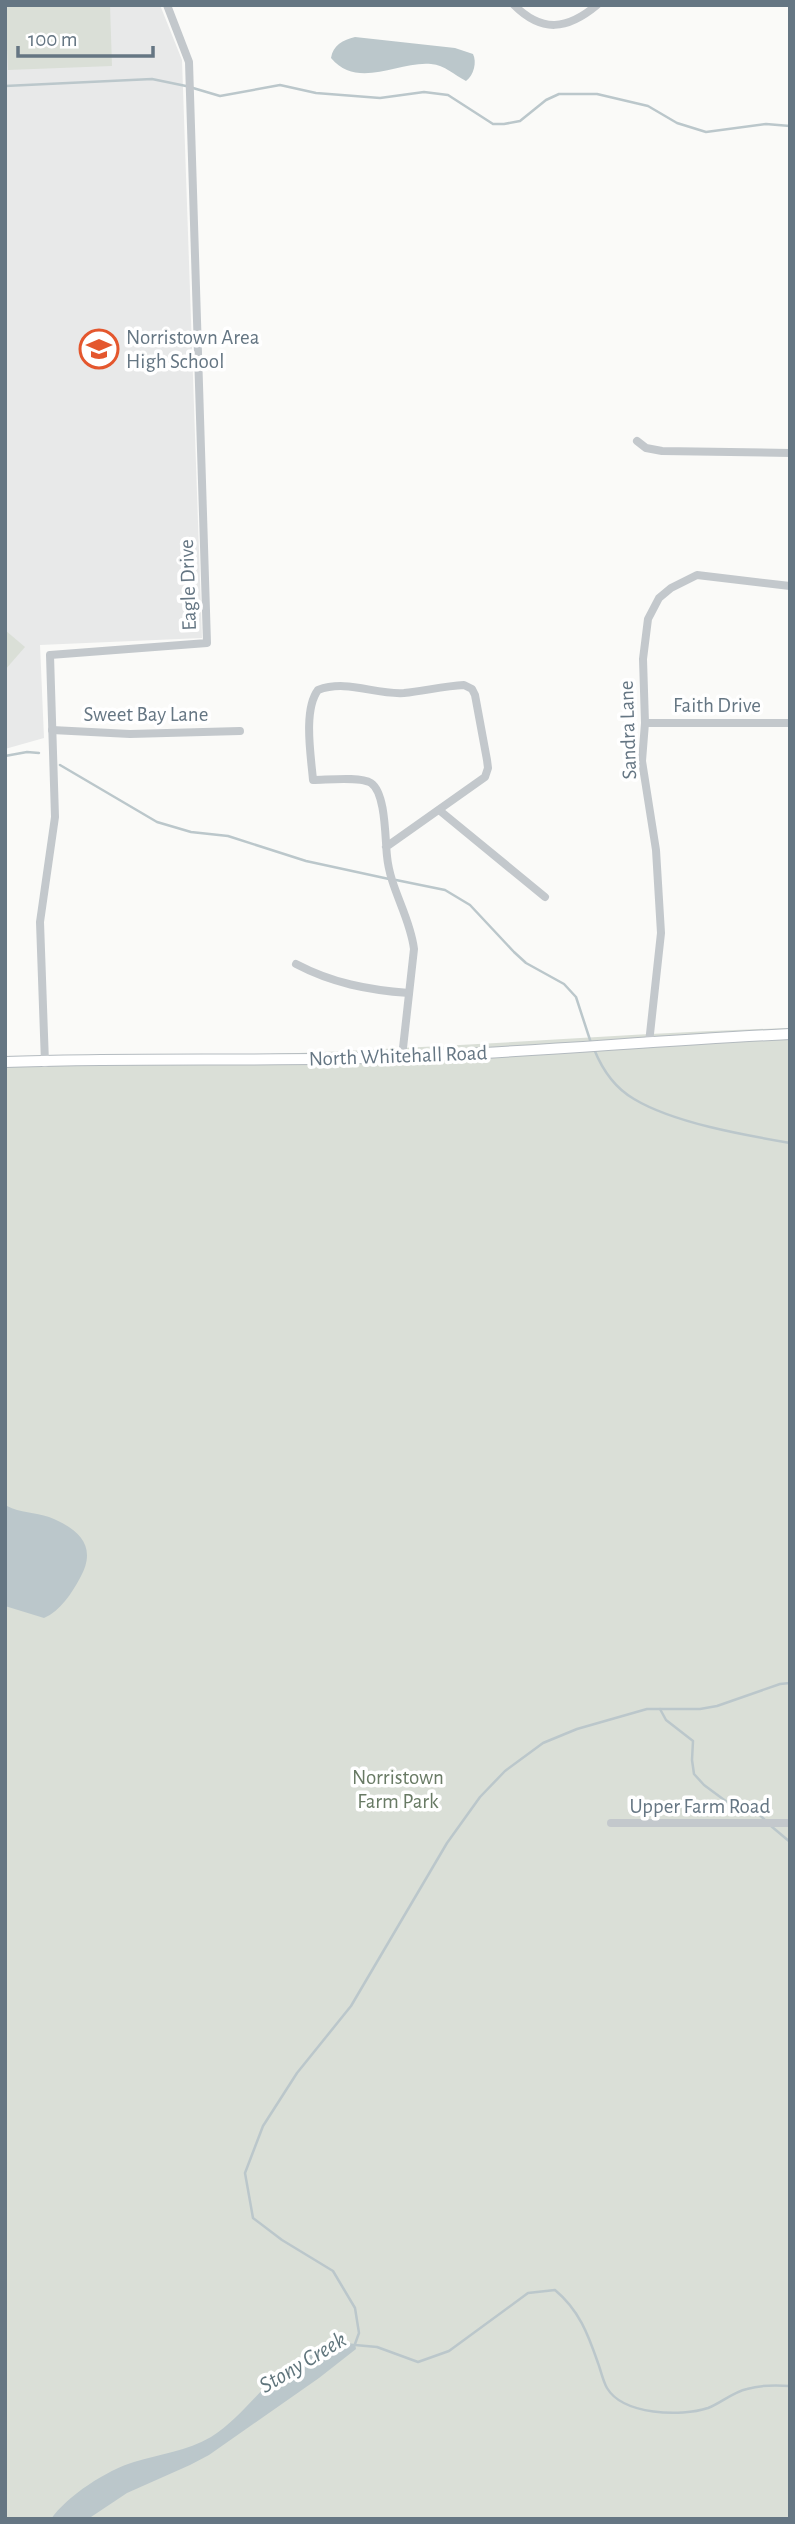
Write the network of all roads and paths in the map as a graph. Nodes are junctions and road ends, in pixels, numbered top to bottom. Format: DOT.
graph roads {
  1 [pos="167,5"];
  2 [pos="514,5"];
  3 [pos="597,5"];
  4 [pos="637,441"];
  5 [pos="790,453"];
  6 [pos="790,586"];
  7 [pos="645,723"];
  8 [pos="790,723"];
  9 [pos="52,730"];
  10 [pos="240,731"];
  11 [pos="439,810"];
  12 [pos="386,847"];
  13 [pos="545,897"];
  14 [pos="296,964"];
  15 [pos="409,993"];
  16 [pos="790,1034"];
  17 [pos="649,1043"];
  18 [pos="402,1057"];
  19 [pos="5,1062"];
  20 [pos="45,1063"];
  21 [pos="790,1823"];
  22 [pos="611,1824"];
  1 -- 9 [label="street, Eagle Drive"];
  2 -- 3 [label="street"];
  4 -- 5 [label="street"];
  6 -- 7 [label="street, Sandra Lane"];
  7 -- 8 [label="street, Faith Drive"];
  7 -- 17 [label="street, Sandra Lane"];
  9 -- 10 [label="street, Sweet Bay Lane"];
  9 -- 20 [label="street, Eagle Drive"];
  11 -- 12 [label="street"];
  11 -- 12 [label="street"];
  11 -- 13 [label="street"];
  12 -- 15 [label="street"];
  14 -- 15 [label="street"];
  15 -- 18 [label="street"];
  16 -- 17 [label="main road, North Whitehall Road"];
  17 -- 18 [label="main road, North Whitehall Road"];
  18 -- 20 [label="main road, North Whitehall Road"];
  19 -- 20 [label="main road, North Whitehall Road"];
  21 -- 22 [label="street, Upper Farm Road"];
}
